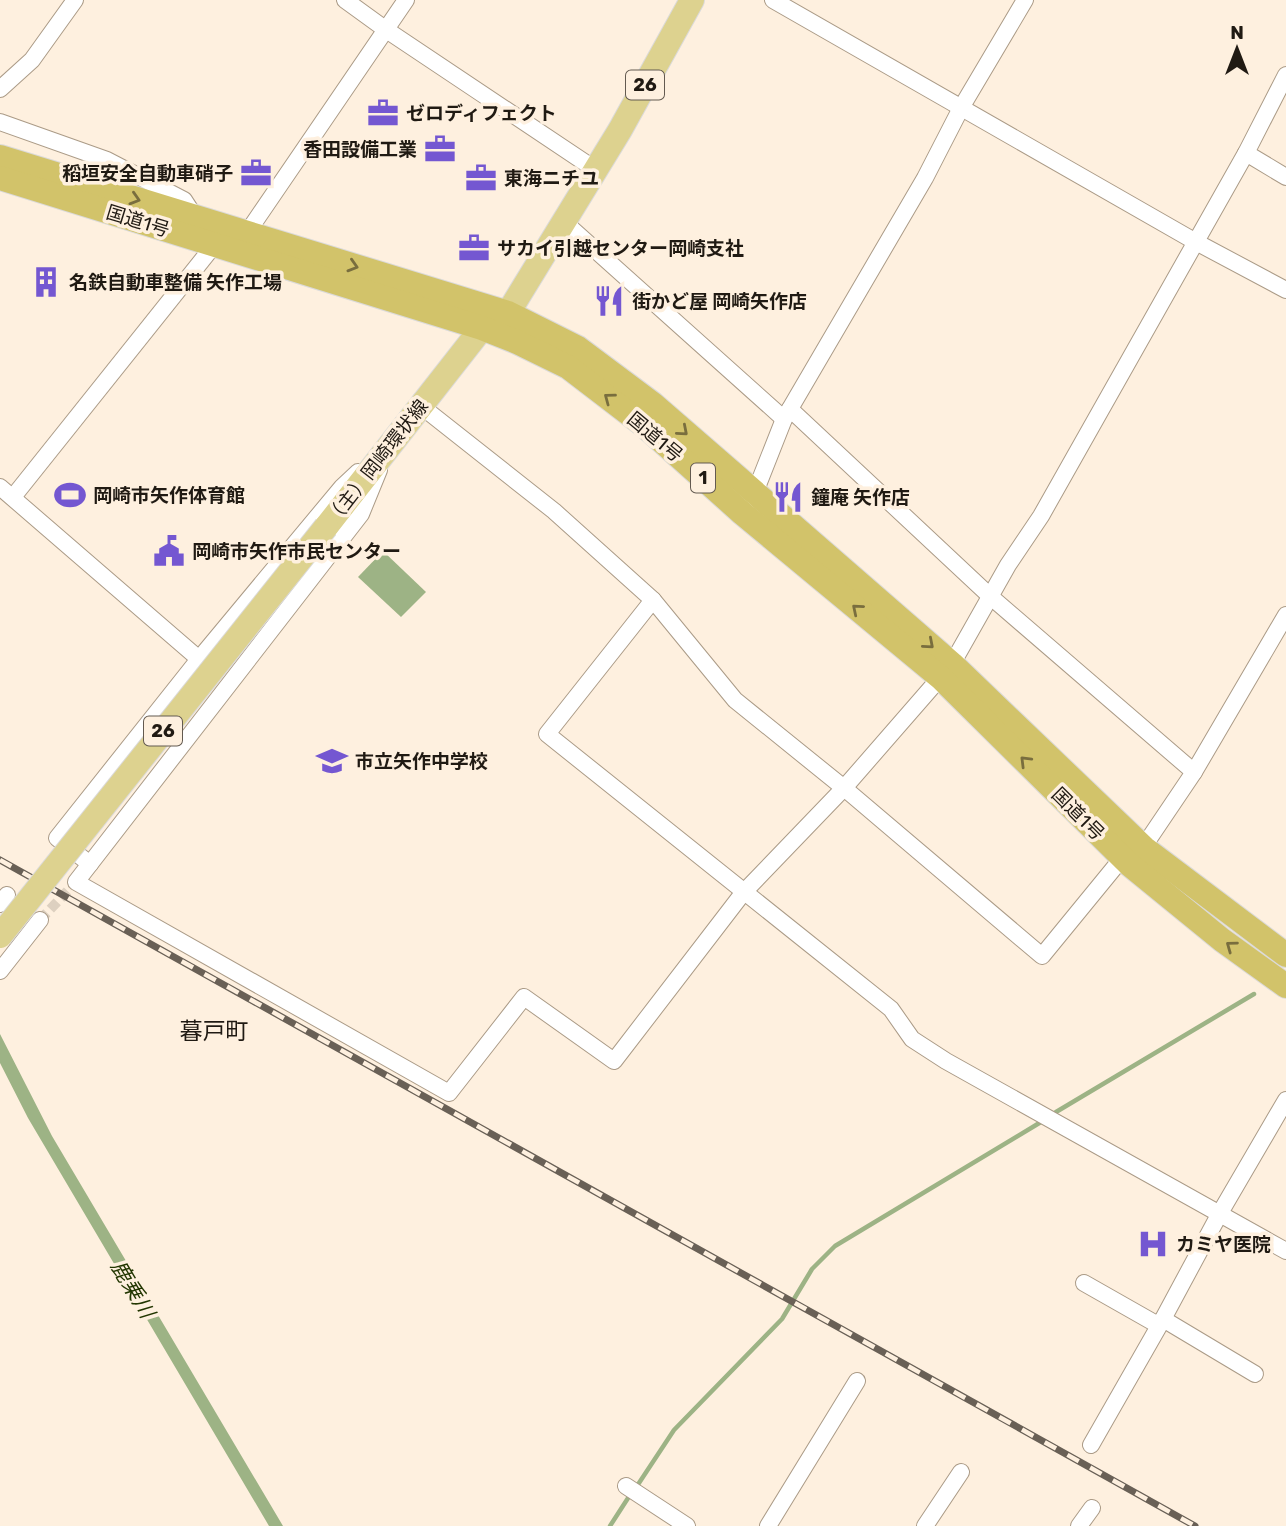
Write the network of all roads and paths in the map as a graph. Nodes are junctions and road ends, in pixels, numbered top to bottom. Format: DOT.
graph roads {
  1 [pos="75,0"];
  2 [pos="345,0"];
  3 [pos="406,0"];
  4 [pos="691,0"];
  5 [pos="773,0"];
  6 [pos="1025,0"];
  7 [pos="385,29"];
  8 [pos="1286,75"];
  9 [pos="0,89"];
  10 [pos="961,108"];
  11 [pos="0,122"];
  12 [pos="36,136"];
  13 [pos="1246,153"];
  14 [pos="0,157"];
  15 [pos="29,167"];
  16 [pos="596,170"];
  17 [pos="1286,177"];
  18 [pos="0,178"];
  19 [pos="195,217"];
  20 [pos="563,221"];
  21 [pos="247,233"];
  22 [pos="1196,242"];
  23 [pos="215,244"];
  24 [pos="1286,290"];
  25 [pos="508,313"];
  26 [pos="482,328"];
  27 [pos="421,405"];
  28 [pos="787,414"];
  29 [pos="389,445"];
  30 [pos="0,487"];
  31 [pos="13,498"];
  32 [pos="749,504"];
  33 [pos="991,597"];
  34 [pos="653,600"];
  35 [pos="1286,615"];
  36 [pos="200,659"];
  37 [pos="946,671"];
  38 [pos="1194,772"];
  39 [pos="844,788"];
  40 [pos="1132,857"];
  41 [pos="90,864"];
  42 [pos="743,892"];
  43 [pos="40,920"];
  44 [pos="0,936"];
  45 [pos="1286,955"];
  46 [pos="0,971"];
  47 [pos="1286,986"];
  48 [pos="1286,1100"];
  49 [pos="1220,1213"];
  50 [pos="1286,1251"];
  51 [pos="1084,1283"];
  52 [pos="1161,1322"];
  53 [pos="1255,1374"];
  54 [pos="857,1381"];
  55 [pos="1091,1445"];
  56 [pos="961,1472"];
  57 [pos="626,1486"];
  58 [pos="1092,1508"];
  59 [pos="687,1526"];
  60 [pos="768,1526"];
  61 [pos="925,1526"];
  62 [pos="1079,1526"];
  1 -- 9 [label="street"];
  2 -- 7 [label="street"];
  3 -- 7 [label="street"];
  4 -- 16 [label="main road, （主）岡崎環状線 / 26"];
  5 -- 10 [label="street"];
  6 -- 10 [label="street"];
  7 -- 16 [label="street"];
  7 -- 21 [label="street"];
  8 -- 13 [label="street"];
  10 -- 22 [label="street"];
  10 -- 28 [label="street"];
  11 -- 12 [label="street"];
  12 -- 15 [label="street"];
  12 -- 19 [label="street"];
  13 -- 17 [label="street"];
  13 -- 22 [label="street"];
  14 -- 15 [label="highway, 国道1号 / 1"];
  15 -- 19 [label="highway, 国道1号 / 1, one-way"];
  16 -- 20 [label="main road, （主）岡崎環状線 / 26"];
  18 -- 23 [label="highway, 国道1号 / 1"];
  19 -- 21 [label="highway, 国道1号 / 1"];
  20 -- 25 [label="main road, （主）岡崎環状線 / 26"];
  20 -- 28 [label="street"];
  21 -- 25 [label="highway, 国道1号 / 1, one-way"];
  22 -- 24 [label="street"];
  22 -- 33 [label="street"];
  23 -- 26 [label="highway, 国道1号 / 1"];
  23 -- 31 [label="street"];
  25 -- 26 [label="main road, （主）岡崎環状線 / 26"];
  25 -- 32 [label="highway, 国道1号 / 1, one-way"];
  26 -- 27 [label="main road, （主）岡崎環状線 / 26"];
  32 -- 26 [label="highway, 国道1号 / 1, one-way"];
  27 -- 29 [label="main road, （主）岡崎環状線 / 26"];
  27 -- 34 [label="street"];
  28 -- 32 [label="street"];
  28 -- 33 [label="street"];
  29 -- 36 [label="street"];
  29 -- 41 [label="street"];
  29 -- 44 [label="main road, （主）岡崎環状線 / 26, bridge"];
  30 -- 31 [label="street"];
  31 -- 36 [label="street"];
  32 -- 37 [label="highway, 国道1号 / 1"];
  33 -- 37 [label="street"];
  33 -- 38 [label="street"];
  34 -- 39 [label="street"];
  34 -- 42 [label="street"];
  35 -- 38 [label="street"];
  36 -- 41 [label="street"];
  37 -- 39 [label="street"];
  37 -- 40 [label="highway, 国道1号 / 1"];
  38 -- 40 [label="street"];
  39 -- 40 [label="street"];
  39 -- 42 [label="street"];
  40 -- 45 [label="highway, 国道1号 / 1"];
  47 -- 40 [label="highway, 国道1号 / 1, one-way"];
  41 -- 42 [label="street"];
  42 -- 49 [label="street"];
  43 -- 46 [label="street"];
  48 -- 49 [label="street"];
  49 -- 50 [label="street"];
  49 -- 52 [label="street"];
  51 -- 52 [label="street"];
  52 -- 53 [label="street"];
  52 -- 55 [label="street"];
  54 -- 60 [label="street"];
  56 -- 61 [label="street"];
  57 -- 59 [label="street"];
  58 -- 62 [label="street"];
}
